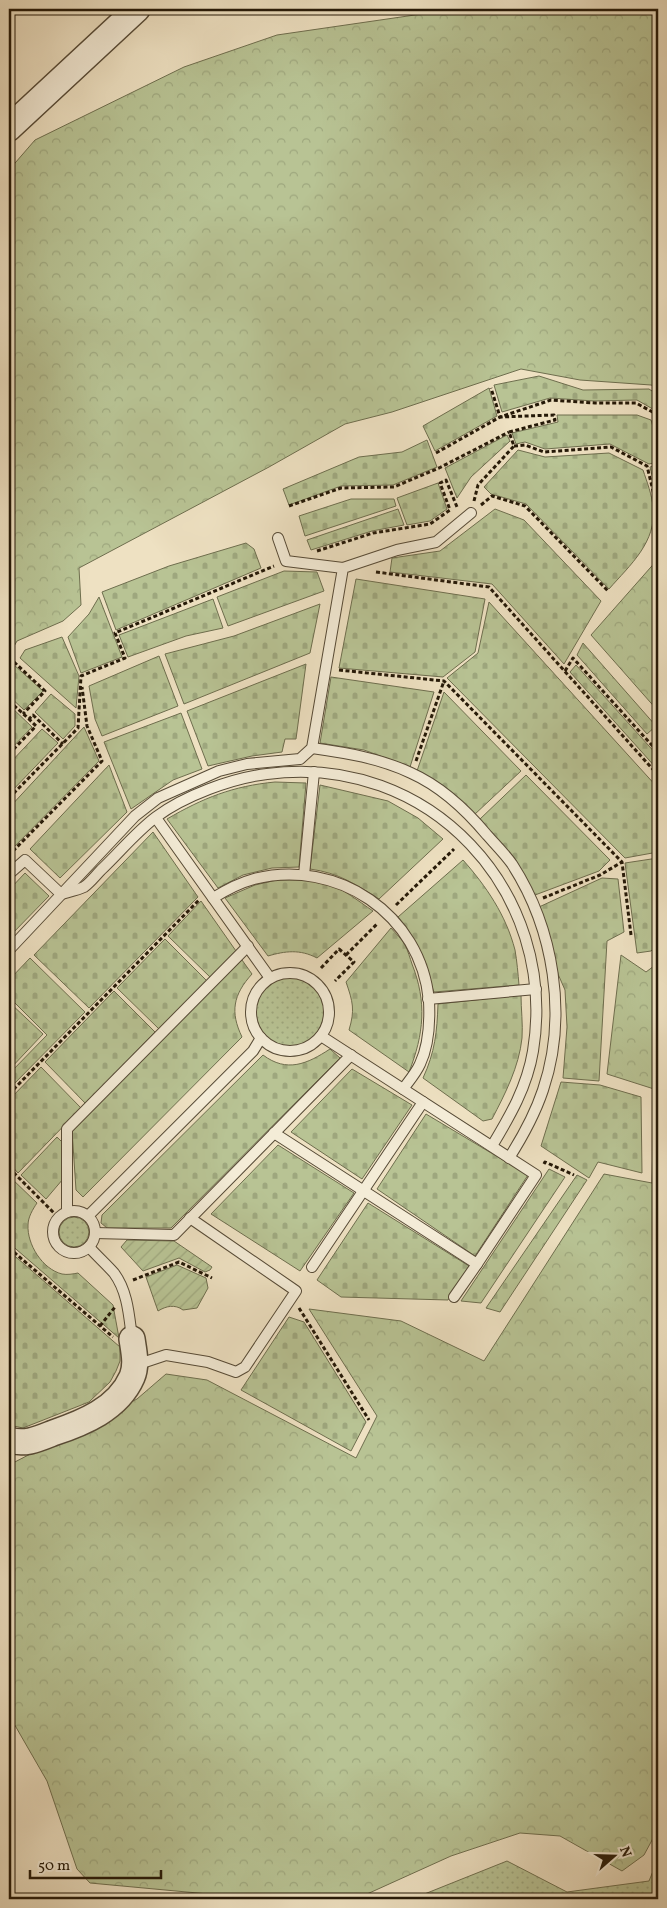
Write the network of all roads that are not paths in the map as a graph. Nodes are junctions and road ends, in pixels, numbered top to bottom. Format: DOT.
graph roads {
  1 [pos="137,9"];
  2 [pos="9,128"];
  3 [pos="471,513"];
  4 [pos="278,538"];
  5 [pos="343,568"];
  6 [pos="312,748"];
  7 [pos="314,772"];
  8 [pos="156,818"];
  9 [pos="9,874"];
  10 [pos="304,874"];
  11 [pos="61,894"];
  12 [pos="211,895"];
  13 [pos="248,946"];
  14 [pos="9,950"];
  15 [pos="270,978"];
  16 [pos="536,989"];
  17 [pos="428,1000"];
  18 [pos="321,1036"];
  19 [pos="261,1038"];
  20 [pos="351,1056"];
  21 [pos="403,1089"];
  22 [pos="423,1102"];
  23 [pos="274,1133"];
  24 [pos="492,1146"];
  25 [pos="509,1158"];
  26 [pos="363,1191"];
  27 [pos="68,1211"];
  28 [pos="88,1216"];
  29 [pos="190,1218"];
  30 [pos="95,1232"];
  31 [pos="89,1247"];
  32 [pos="476,1264"];
  33 [pos="312,1267"];
  34 [pos="454,1297"];
  35 [pos="134,1353"];
  36 [pos="9,1440"];
  1 -- 2 [label="street"];
  3 -- 5 [label="lane"];
  4 -- 5 [label="lane"];
  5 -- 6 [label="lane"];
  6 -- 11 [label="lane"];
  6 -- 25 [label="lane"];
  7 -- 8 [label="lane"];
  7 -- 10 [label="lane"];
  7 -- 16 [label="lane"];
  8 -- 11 [label="lane"];
  8 -- 12 [label="lane"];
  9 -- 11 [label="lane"];
  10 -- 12 [label="lane"];
  10 -- 17 [label="lane"];
  11 -- 14 [label="lane"];
  12 -- 13 [label="lane"];
  13 -- 15 [label="lane"];
  13 -- 27 [label="lane"];
  15 -- 18 [label="lane"];
  15 -- 19 [label="lane"];
  16 -- 17 [label="lane"];
  16 -- 24 [label="lane"];
  17 -- 21 [label="lane"];
  18 -- 19 [label="lane"];
  18 -- 20 [label="lane"];
  19 -- 28 [label="lane"];
  20 -- 21 [label="lane"];
  20 -- 23 [label="lane"];
  21 -- 22 [label="lane"];
  22 -- 24 [label="lane"];
  22 -- 26 [label="lane"];
  23 -- 26 [label="lane"];
  23 -- 29 [label="lane"];
  24 -- 25 [label="lane"];
  25 -- 32 [label="lane"];
  26 -- 32 [label="lane"];
  26 -- 33 [label="lane"];
  27 -- 28 [label="lane"];
  27 -- 31 [label="lane"];
  28 -- 30 [label="lane"];
  29 -- 30 [label="lane"];
  29 -- 35 [label="lane"];
  30 -- 31 [label="lane"];
  31 -- 35 [label="lane"];
  32 -- 34 [label="lane"];
  35 -- 36 [label="street"];
}
